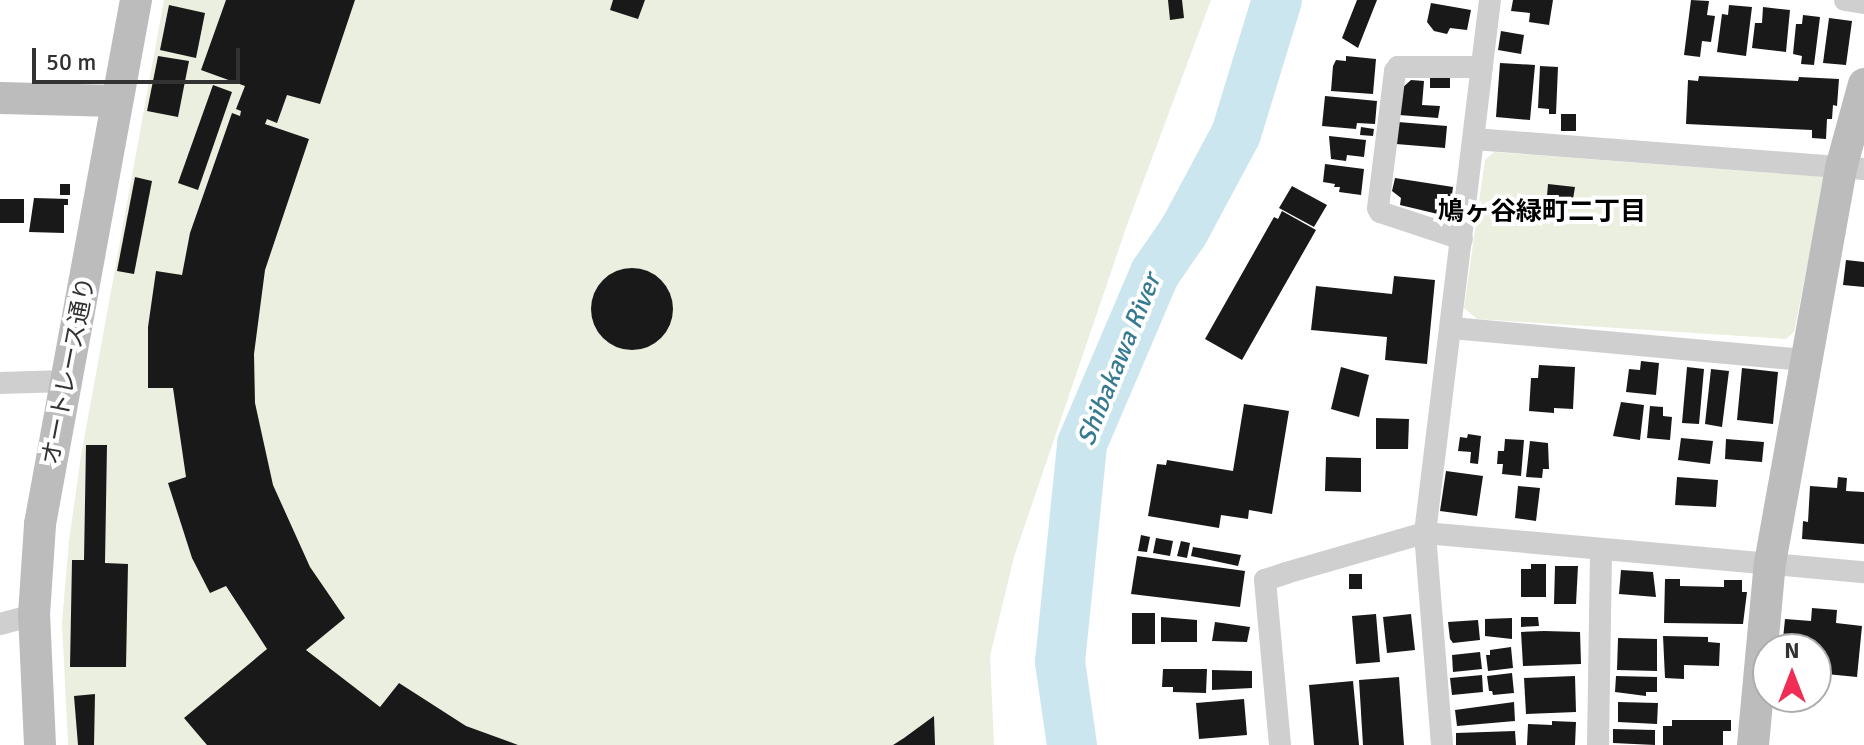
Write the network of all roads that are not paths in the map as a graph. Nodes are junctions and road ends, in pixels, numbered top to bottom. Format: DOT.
graph roads {
  1 [pos="136,0"];
  2 [pos="1490,0"];
  3 [pos="1845,0"];
  4 [pos="1864,3"];
  5 [pos="1482,67"];
  6 [pos="1864,84"];
  7 [pos="0,98"];
  8 [pos="117,101"];
  9 [pos="1474,139"];
  10 [pos="1853,168"];
  11 [pos="1462,239"];
  12 [pos="1452,328"];
  13 [pos="1807,360"];
  14 [pos="66,381"];
  15 [pos="0,383"];
  16 [pos="1425,533"];
  17 [pos="1601,549"];
  18 [pos="1770,563"];
  19 [pos="1864,572"];
  20 [pos="34,615"];
  21 [pos="0,624"];
  22 [pos="40,745"];
  23 [pos="1280,745"];
  24 [pos="1442,745"];
  25 [pos="1598,745"];
  26 [pos="1753,745"];
  1 -- 8 [label="street, オートレース通り"];
  2 -- 5 [label="street"];
  3 -- 4 [label="street"];
  5 -- 9 [label="street"];
  5 -- 11 [label="street"];
  6 -- 10 [label="street"];
  7 -- 8 [label="street"];
  8 -- 14 [label="street, オートレース通り"];
  9 -- 10 [label="street"];
  9 -- 11 [label="street"];
  10 -- 13 [label="street"];
  11 -- 12 [label="street"];
  12 -- 13 [label="street"];
  12 -- 16 [label="street"];
  13 -- 18 [label="street"];
  14 -- 15 [label="street"];
  14 -- 20 [label="street, オートレース通り"];
  16 -- 17 [label="street"];
  16 -- 23 [label="street"];
  16 -- 24 [label="street"];
  17 -- 18 [label="street"];
  17 -- 25 [label="street"];
  18 -- 19 [label="street"];
  18 -- 26 [label="street"];
  20 -- 21 [label="street"];
  20 -- 22 [label="street, オートレース通り"];
}
